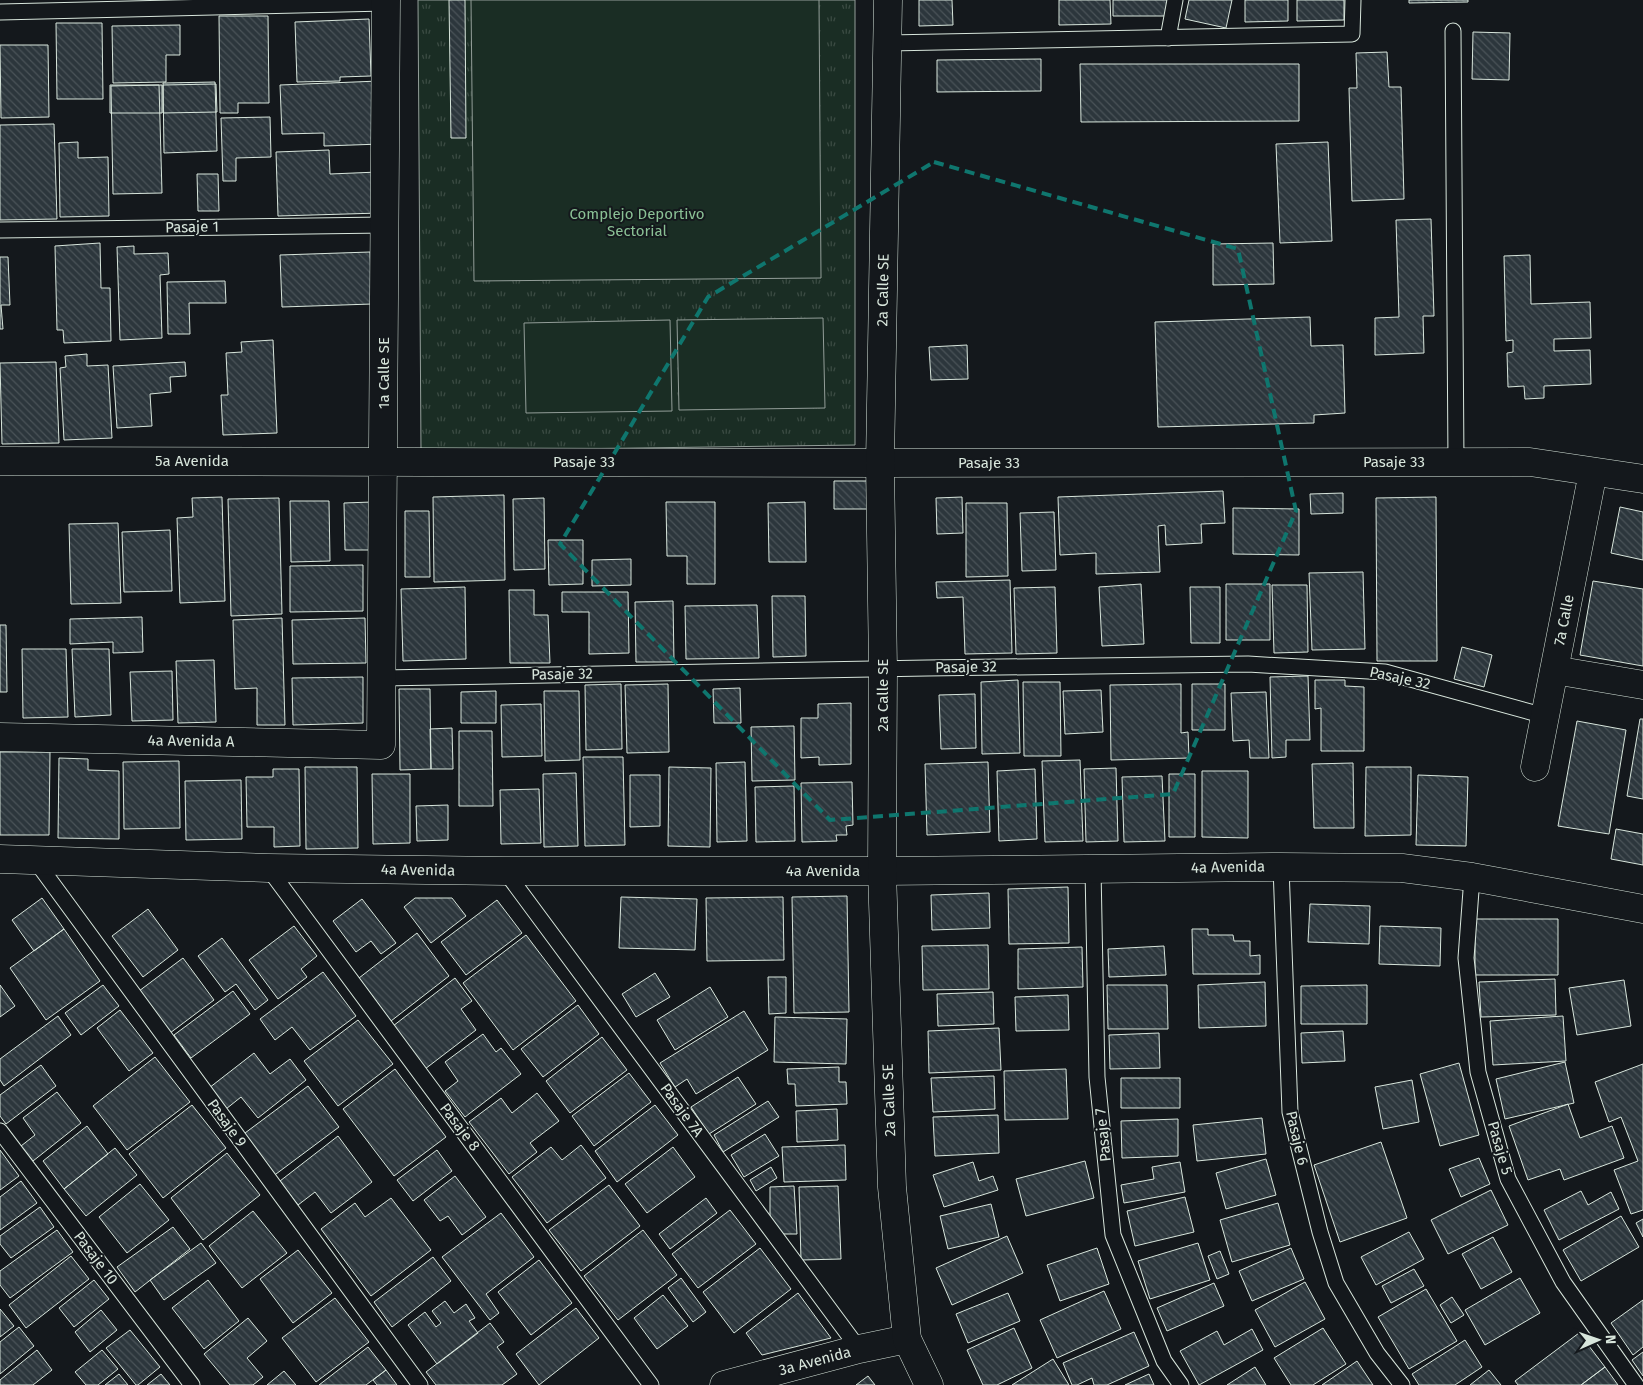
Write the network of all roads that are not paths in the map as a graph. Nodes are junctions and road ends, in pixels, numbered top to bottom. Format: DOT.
graph roads {
  1 [pos="888,0"];
  2 [pos="1175,0"];
  3 [pos="1353,0"];
  4 [pos="386,1"];
  5 [pos="0,12"];
  6 [pos="1453,31"];
  7 [pos="1168,38"];
  8 [pos="888,42"];
  9 [pos="385,225"];
  10 [pos="0,230"];
  11 [pos="0,461"];
  12 [pos="384,461"];
  13 [pos="1456,462"];
  14 [pos="880,463"];
  15 [pos="1593,472"];
  16 [pos="1643,479"];
  17 [pos="883,669"];
  18 [pos="1554,670"];
  19 [pos="382,678"];
  20 [pos="1643,685"];
  21 [pos="1545,716"];
  22 [pos="0,737"];
  23 [pos="381,746"];
  24 [pos="1535,767"];
  25 [pos="0,859"];
  26 [pos="35,860"];
  27 [pos="1280,867"];
  28 [pos="268,868"];
  29 [pos="1093,869"];
  30 [pos="505,871"];
  31 [pos="882,871"];
  32 [pos="1472,877"];
  33 [pos="1643,911"];
  34 [pos="0,1131"];
  35 [pos="907,1339"];
  36 [pos="859,1350"];
  37 [pos="192,1385"];
  38 [pos="420,1385"];
  39 [pos="652,1385"];
  40 [pos="724,1385"];
  41 [pos="929,1385"];
  42 [pos="1181,1385"];
  43 [pos="1402,1385"];
  44 [pos="1636,1385"];
  1 -- 8 [label="street, 2a Calle SE"];
  2 -- 7 [label="lane"];
  3 -- 7 [label="lane"];
  4 -- 5 [label="lane"];
  4 -- 9 [label="street, 1a Calle SE"];
  6 -- 13 [label="lane"];
  7 -- 8 [label="lane"];
  8 -- 14 [label="street, 2a Calle SE"];
  9 -- 10 [label="lane, Pasaje 1"];
  9 -- 12 [label="street, 1a Calle SE"];
  11 -- 12 [label="street, 5a Avenida"];
  12 -- 14 [label="street, Pasaje 33"];
  12 -- 19 [label="street, 1a Calle SE"];
  13 -- 14 [label="street, Pasaje 33"];
  13 -- 15 [label="street, Pasaje 33"];
  14 -- 17 [label="street, 2a Calle SE"];
  15 -- 16 [label="street"];
  15 -- 18 [label="street, 7a Calle"];
  17 -- 19 [label="lane, Pasaje 32"];
  17 -- 21 [label="lane, Pasaje 32"];
  17 -- 31 [label="street, 2a Calle SE"];
  18 -- 20 [label="street"];
  18 -- 21 [label="street, 7a Calle"];
  19 -- 23 [label="street, 1a Calle SE"];
  21 -- 24 [label="street, 7a Calle"];
  22 -- 23 [label="street, 4a Avenida A"];
  25 -- 26 [label="street, 4a Avenida"];
  26 -- 28 [label="street, 4a Avenida"];
  26 -- 38 [label="lane, Pasaje 9"];
  27 -- 29 [label="street, 4a Avenida"];
  27 -- 32 [label="street, 4a Avenida"];
  27 -- 43 [label="lane, Pasaje 6"];
  28 -- 30 [label="street, 4a Avenida"];
  28 -- 39 [label="lane, Pasaje 8"];
  29 -- 31 [label="street, 4a Avenida"];
  29 -- 42 [label="lane, Pasaje 7"];
  30 -- 31 [label="street, 4a Avenida"];
  30 -- 36 [label="lane, Pasaje 7A"];
  31 -- 35 [label="street, 2a Calle SE"];
  32 -- 33 [label="street, 4a Avenida"];
  32 -- 44 [label="lane, Pasaje 5"];
  34 -- 37 [label="lane, Pasaje 10"];
  35 -- 36 [label="street, 3a Avenida"];
  35 -- 41 [label="street, 2a Calle SE"];
  36 -- 40 [label="street, 3a Avenida"];
}
